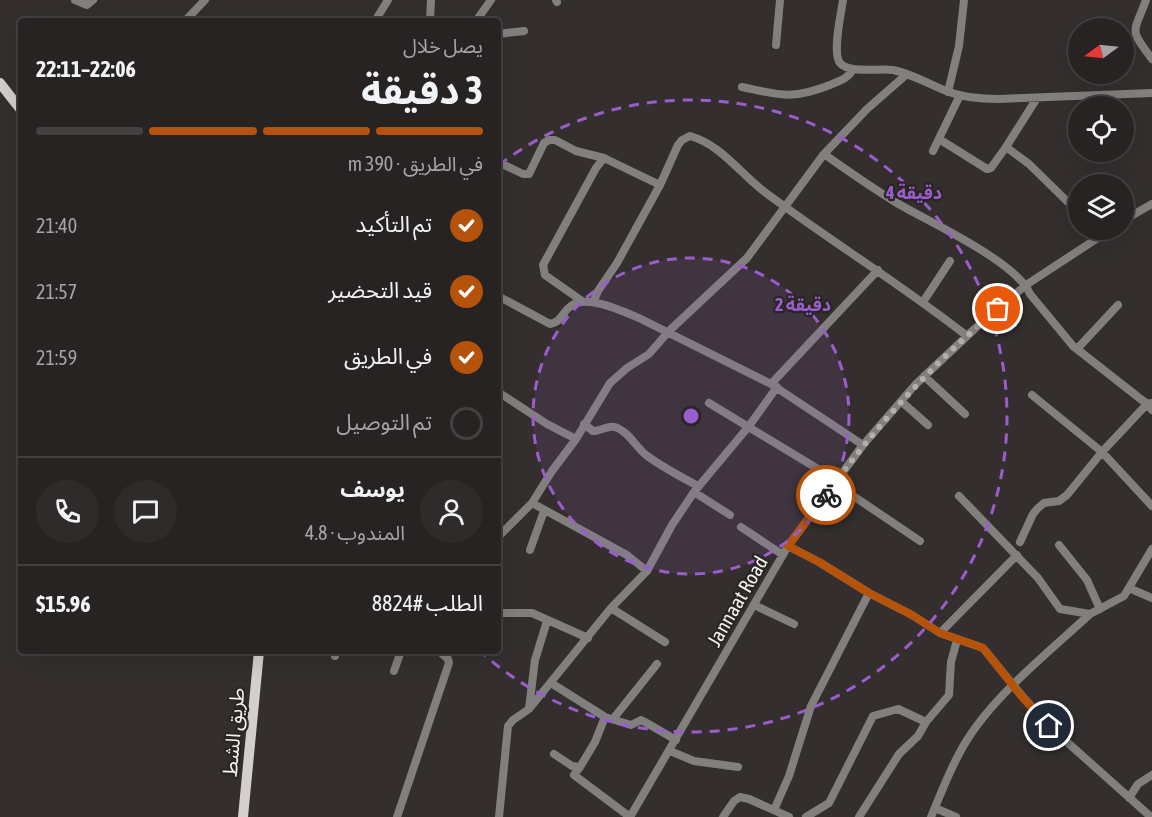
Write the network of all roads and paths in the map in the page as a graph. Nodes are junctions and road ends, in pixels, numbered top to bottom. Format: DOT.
graph roads {
  1 [pos="75,0"];
  2 [pos="93,0"];
  3 [pos="205,0"];
  4 [pos="388,0"];
  5 [pos="431,0"];
  6 [pos="490,0"];
  7 [pos="780,0"];
  8 [pos="843,0"];
  9 [pos="963,0"];
  10 [pos="1146,0"];
  11 [pos="189,18"];
  12 [pos="377,18"];
  13 [pos="430,18"];
  14 [pos="478,18"];
  15 [pos="524,32"];
  16 [pos="501,34"];
  17 [pos="776,45"];
  18 [pos="1152,58"];
  19 [pos="853,69"];
  20 [pos="907,74"];
  21 [pos="0,83"];
  22 [pos="742,87"];
  23 [pos="948,92"];
  24 [pos="1152,93"];
  25 [pos="960,95"];
  26 [pos="1036,98"];
  27 [pos="18,106"];
  28 [pos="939,139"];
  29 [pos="1006,147"];
  30 [pos="933,151"];
  31 [pos="824,154"];
  32 [pos="604,158"];
  33 [pos="501,163"];
  34 [pos="660,185"];
  35 [pos="1068,202"];
  36 [pos="1152,204"];
  37 [pos="785,207"];
  38 [pos="1134,214"];
  39 [pos="1090,240"];
  40 [pos="950,261"];
  41 [pos="878,270"];
  42 [pos="1026,285"];
  43 [pos="501,298"];
  44 [pos="582,301"];
  45 [pos="593,302"];
  46 [pos="923,302"];
  47 [pos="1118,305"];
  48 [pos="669,331"];
  49 [pos="967,336"];
  50 [pos="1077,349"];
  51 [pos="924,376"];
  52 [pos="774,385"];
  53 [pos="501,394"];
  54 [pos="1032,395"];
  55 [pos="902,402"];
  56 [pos="709,403"];
  57 [pos="1150,406"];
  58 [pos="965,414"];
  59 [pos="584,424"];
  60 [pos="928,425"];
  61 [pos="749,426"];
  62 [pos="576,439"];
  63 [pos="863,445"];
  64 [pos="1102,452"];
  65 [pos="834,483"];
  66 [pos="696,489"];
  67 [pos="959,496"];
  68 [pos="532,503"];
  69 [pos="1152,506"];
  70 [pos="544,511"];
  71 [pos="730,515"];
  72 [pos="741,527"];
  73 [pos="501,534"];
  74 [pos="920,541"];
  75 [pos="1020,542"];
  76 [pos="1059,545"];
  77 [pos="788,546"];
  78 [pos="1152,549"];
  79 [pos="530,550"];
  80 [pos="783,555"];
  81 [pos="1017,555"];
  82 [pos="647,571"];
  83 [pos="1129,588"];
  84 [pos="869,593"];
  85 [pos="1152,598"];
  86 [pos="754,605"];
  87 [pos="611,608"];
  88 [pos="1100,609"];
  89 [pos="501,614"];
  90 [pos="1090,614"];
  91 [pos="547,621"];
  92 [pos="794,624"];
  93 [pos="940,633"];
  94 [pos="588,638"];
  95 [pos="957,640"];
  96 [pos="664,642"];
  97 [pos="259,654"];
  98 [pos="400,654"];
  99 [pos="442,654"];
  100 [pos="657,664"];
  101 [pos="394,671"];
  102 [pos="551,683"];
  103 [pos="1013,685"];
  104 [pos="529,710"];
  105 [pos="609,718"];
  106 [pos="926,722"];
  107 [pos="676,740"];
  108 [pos="670,751"];
  109 [pos="554,754"];
  110 [pos="580,767"];
  111 [pos="738,767"];
  112 [pos="1152,775"];
  113 [pos="1129,798"];
  114 [pos="935,808"];
  115 [pos="774,810"];
  116 [pos="243,817"];
  117 [pos="397,817"];
  118 [pos="499,817"];
  119 [pos="630,817"];
  120 [pos="723,817"];
  121 [pos="789,817"];
  122 [pos="806,817"];
  123 [pos="859,817"];
  124 [pos="931,817"];
  125 [pos="956,817"];
  126 [pos="1151,817"];
  1 -- 2 [label="street"];
  3 -- 11 [label="street"];
  4 -- 12 [label="street"];
  5 -- 13 [label="street"];
  6 -- 14 [label="street"];
  7 -- 17 [label="street"];
  8 -- 19 [label="street"];
  9 -- 23 [label="street"];
  10 -- 18 [label="street"];
  15 -- 16 [label="street"];
  19 -- 20 [label="street"];
  19 -- 22 [label="street"];
  20 -- 23 [label="street"];
  20 -- 31 [label="street"];
  21 -- 27 [label="main road"];
  23 -- 25 [label="street"];
  24 -- 26 [label="street"];
  25 -- 26 [label="street"];
  25 -- 28 [label="street"];
  26 -- 29 [label="street"];
  28 -- 29 [label="street"];
  28 -- 30 [label="street"];
  29 -- 35 [label="street"];
  31 -- 37 [label="street"];
  31 -- 42 [label="street"];
  32 -- 33 [label="street"];
  32 -- 34 [label="street"];
  32 -- 44 [label="street"];
  34 -- 37 [label="street"];
  34 -- 45 [label="street"];
  36 -- 38 [label="street"];
  37 -- 41 [label="street"];
  37 -- 48 [label="street"];
  39 -- 42 [label="street, Jannaat Road"];
  40 -- 46 [label="street"];
  41 -- 46 [label="street"];
  41 -- 52 [label="street"];
  42 -- 49 [label="street, Jannaat Road"];
  42 -- 50 [label="street"];
  43 -- 44 [label="street"];
  44 -- 45 [label="street"];
  45 -- 48 [label="street"];
  46 -- 49 [label="street"];
  47 -- 50 [label="street"];
  48 -- 52 [label="street"];
  48 -- 59 [label="street"];
  49 -- 51 [label="street, Jannaat Road"];
  50 -- 57 [label="street"];
  51 -- 55 [label="street, Jannaat Road"];
  51 -- 58 [label="street"];
  52 -- 61 [label="street"];
  52 -- 63 [label="street"];
  53 -- 62 [label="street"];
  54 -- 64 [label="street"];
  55 -- 60 [label="street"];
  55 -- 63 [label="street, Jannaat Road"];
  56 -- 61 [label="street"];
  57 -- 64 [label="street"];
  59 -- 62 [label="street"];
  59 -- 66 [label="street"];
  61 -- 65 [label="street"];
  61 -- 66 [label="street"];
  62 -- 68 [label="street"];
  63 -- 65 [label="street, Jannaat Road"];
  64 -- 69 [label="street"];
  64 -- 75 [label="street"];
  65 -- 74 [label="street"];
  65 -- 77 [label="street, Jannaat Road"];
  66 -- 71 [label="street"];
  66 -- 82 [label="street"];
  67 -- 81 [label="street"];
  68 -- 70 [label="street"];
  68 -- 73 [label="street"];
  70 -- 79 [label="street"];
  70 -- 82 [label="street"];
  72 -- 80 [label="street"];
  76 -- 88 [label="street"];
  77 -- 80 [label="street, Jannaat Road"];
  77 -- 84 [label="street"];
  78 -- 83 [label="street"];
  80 -- 86 [label="street, Jannaat Road"];
  81 -- 90 [label="street"];
  81 -- 93 [label="street"];
  82 -- 87 [label="street"];
  83 -- 85 [label="street"];
  83 -- 88 [label="street"];
  84 -- 93 [label="street"];
  84 -- 115 [label="street"];
  86 -- 92 [label="street"];
  86 -- 107 [label="street, Jannaat Road"];
  87 -- 94 [label="street"];
  87 -- 96 [label="street"];
  88 -- 90 [label="street"];
  89 -- 91 [label="street"];
  90 -- 103 [label="street"];
  91 -- 94 [label="street"];
  91 -- 104 [label="street"];
  93 -- 95 [label="street"];
  94 -- 102 [label="street"];
  95 -- 103 [label="street"];
  95 -- 106 [label="street"];
  97 -- 116 [label="main road, طريق الشط"];
  98 -- 101 [label="street"];
  99 -- 117 [label="street"];
  100 -- 105 [label="street"];
  102 -- 104 [label="street"];
  102 -- 105 [label="street"];
  103 -- 113 [label="street"];
  103 -- 114 [label="street"];
  104 -- 118 [label="street"];
  105 -- 107 [label="street"];
  105 -- 110 [label="street"];
  106 -- 122 [label="street"];
  106 -- 123 [label="street"];
  107 -- 108 [label="street, Jannaat Road"];
  108 -- 111 [label="street"];
  108 -- 119 [label="street, Jannaat Road"];
  109 -- 110 [label="street"];
  110 -- 119 [label="street"];
  112 -- 113 [label="street"];
  113 -- 126 [label="street"];
  114 -- 124 [label="street"];
  114 -- 125 [label="street"];
  115 -- 120 [label="street"];
  115 -- 121 [label="street"];
}
